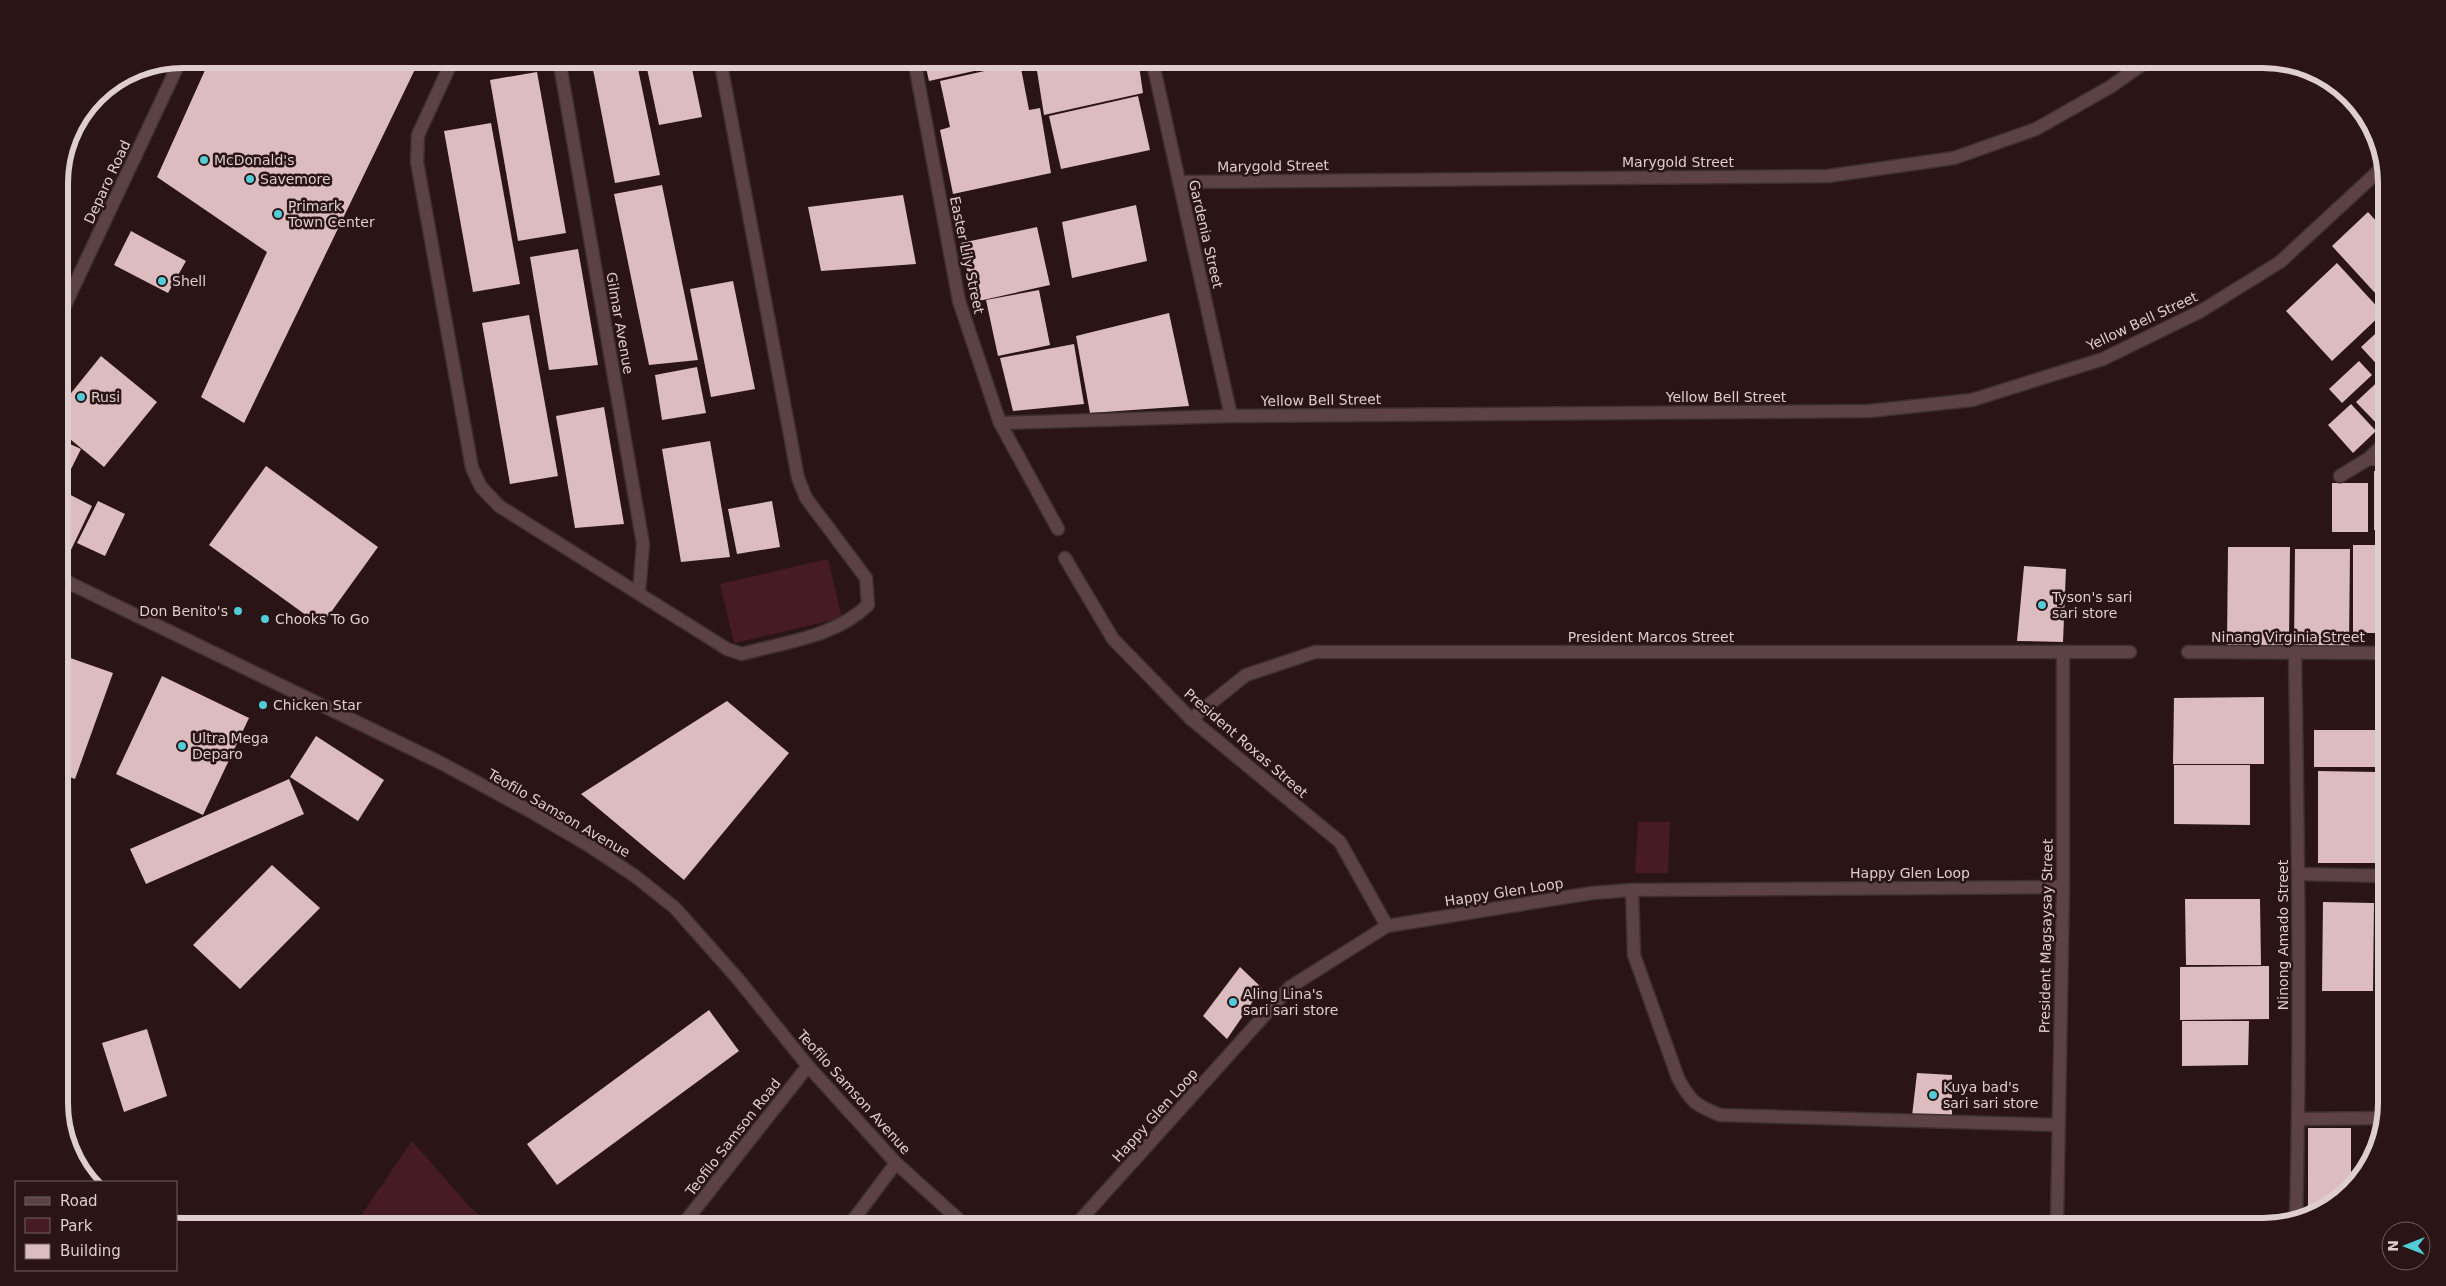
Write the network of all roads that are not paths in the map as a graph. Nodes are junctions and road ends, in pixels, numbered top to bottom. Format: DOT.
graph roads {
  1 [pos="2138,67"];
  2 [pos="177,68"];
  3 [pos="448,68"];
  4 [pos="562,68"];
  5 [pos="722,68"];
  6 [pos="916,68"];
  7 [pos="1154,68"];
  8 [pos="2378,172"];
  9 [pos="1179,182"];
  10 [pos="68,299"];
  11 [pos="1231,416"];
  12 [pos="1000,423"];
  13 [pos="2378,450"];
  14 [pos="2368,459"];
  15 [pos="2378,459"];
  16 [pos="2340,476"];
  17 [pos="1058,528"];
  18 [pos="1065,558"];
  19 [pos="68,582"];
  20 [pos="639,592"];
  21 [pos="2063,652"];
  22 [pos="2130,652"];
  23 [pos="2188,652"];
  24 [pos="2294,652"];
  25 [pos="2378,652"];
  26 [pos="1191,719"];
  27 [pos="2298,874"];
  28 [pos="2378,876"];
  29 [pos="2062,887"];
  30 [pos="1632,890"];
  31 [pos="1387,926"];
  32 [pos="808,1066"];
  33 [pos="2378,1118"];
  34 [pos="2299,1119"];
  35 [pos="2058,1125"];
  36 [pos="896,1163"];
  37 [pos="2296,1214"];
  38 [pos="688,1218"];
  39 [pos="855,1218"];
  40 [pos="957,1218"];
  41 [pos="1082,1218"];
  42 [pos="2057,1218"];
  1 -- 9 [label="street, Marygold Street"];
  2 -- 10 [label="street, Deparo Road"];
  3 -- 20 [label="street"];
  4 -- 20 [label="street, Gilmar Avenue"];
  5 -- 20 [label="street"];
  6 -- 12 [label="street, Easter Lily Street"];
  7 -- 9 [label="street, Gardenia Street"];
  8 -- 11 [label="street, Yellow Bell Street"];
  9 -- 11 [label="street, Gardenia Street"];
  11 -- 12 [label="street, Yellow Bell Street"];
  12 -- 17 [label="street, Easter Lily Street"];
  13 -- 14 [label="street"];
  14 -- 15 [label="street"];
  14 -- 16 [label="street"];
  18 -- 26 [label="street, President Roxas Street"];
  19 -- 32 [label="street, Teofilo Samson Avenue"];
  21 -- 22 [label="street, President Marcos Street"];
  21 -- 26 [label="street, President Marcos Street"];
  21 -- 29 [label="street, President Magsaysay Street"];
  23 -- 24 [label="street, Ninang Virginia Street"];
  24 -- 25 [label="street, Ninang Virginia Street"];
  24 -- 27 [label="street, Ninong Amado Street"];
  26 -- 31 [label="street, President Roxas Street"];
  27 -- 28 [label="street"];
  27 -- 34 [label="street, Ninong Amado Street"];
  29 -- 30 [label="street, Happy Glen Loop"];
  29 -- 35 [label="street, President Magsaysay Street"];
  30 -- 31 [label="street, Happy Glen Loop"];
  30 -- 35 [label="street"];
  31 -- 41 [label="street, Happy Glen Loop"];
  32 -- 36 [label="street, Teofilo Samson Avenue"];
  32 -- 38 [label="street, Teofilo Samson Road"];
  33 -- 34 [label="street"];
  34 -- 37 [label="street, Ninong Amado Street"];
  35 -- 42 [label="street, President Magsaysay Street"];
  36 -- 39 [label="street"];
  36 -- 40 [label="street, Teofilo Samson Avenue"];
}
